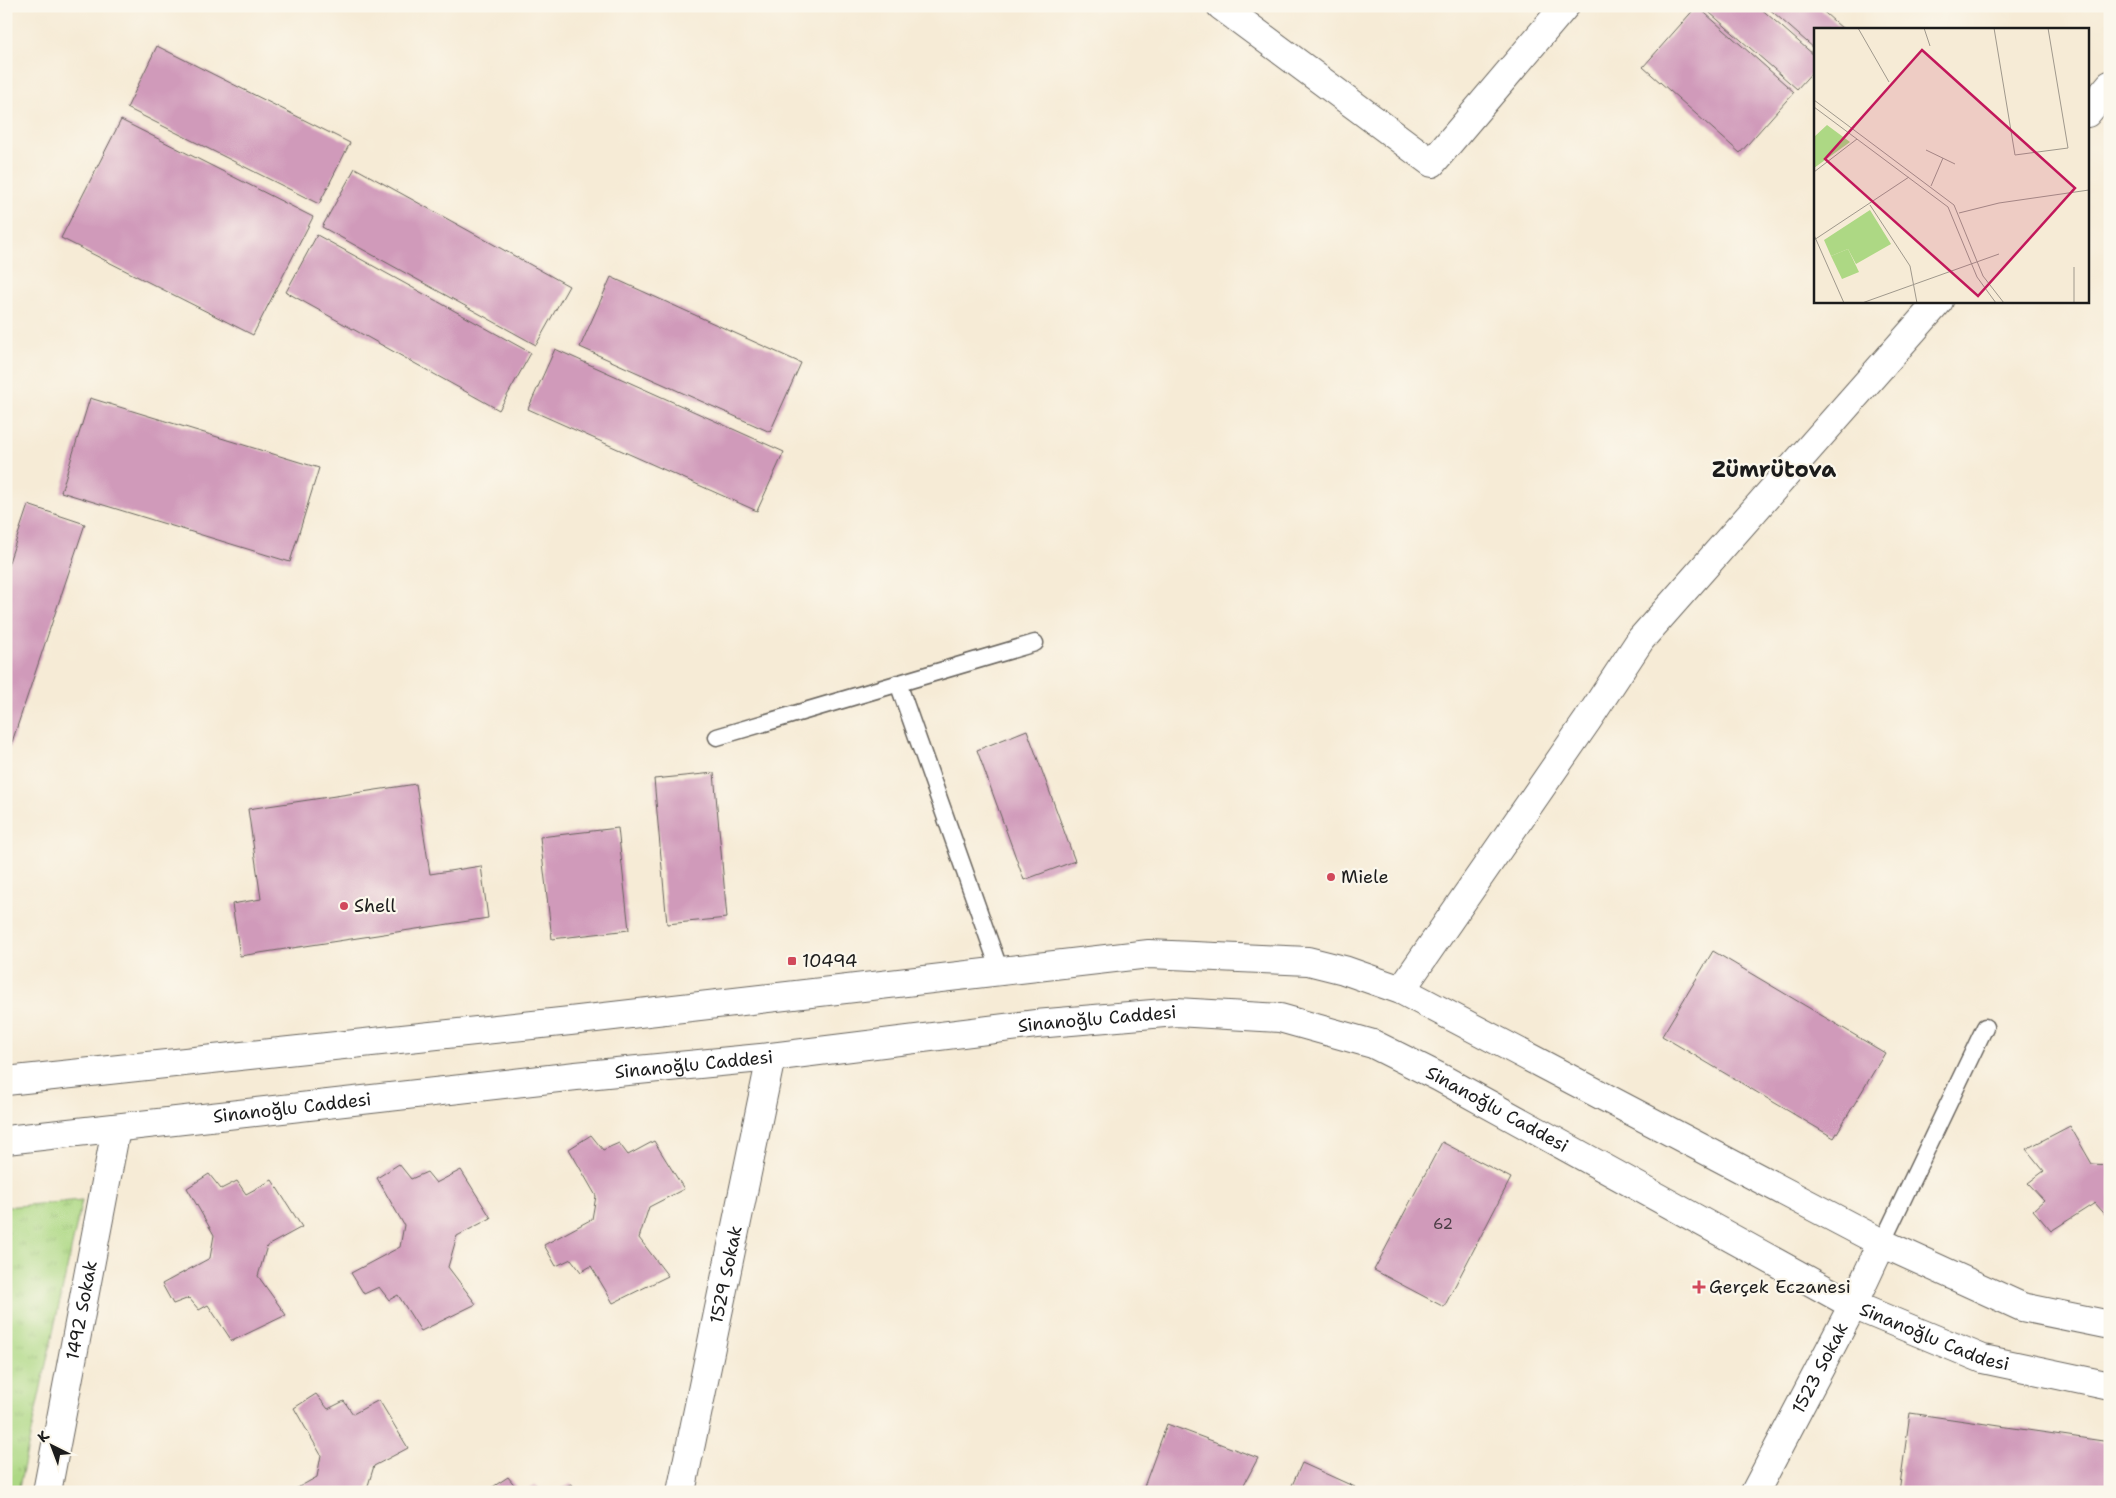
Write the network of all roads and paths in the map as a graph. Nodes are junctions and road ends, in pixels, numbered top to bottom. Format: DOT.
graph roads {
  1 [pos="1221,6"];
  2 [pos="1565,6"];
  3 [pos="2110,85"];
  4 [pos="2088,113"];
  5 [pos="1938,302"];
  6 [pos="1035,643"];
  7 [pos="898,684"];
  8 [pos="717,737"];
  9 [pos="1000,971"];
  10 [pos="1401,990"];
  11 [pos="1985,1027"];
  12 [pos="772,1056"];
  13 [pos="6,1081"];
  14 [pos="116,1129"];
  15 [pos="6,1140"];
  16 [pos="1882,1243"];
  17 [pos="1853,1304"];
  18 [pos="2110,1326"];
  19 [pos="2110,1386"];
  20 [pos="47,1492"];
  21 [pos="681,1492"];
  22 [pos="1755,1492"];
  1 -- 2 [label="main road"];
  3 -- 4 [label="main road"];
  5 -- 10 [label="main road"];
  6 -- 7 [label="lane"];
  7 -- 8 [label="lane"];
  7 -- 9 [label="lane"];
  9 -- 10 [label="main road"];
  9 -- 13 [label="main road"];
  10 -- 16 [label="main road"];
  11 -- 16 [label="lane"];
  12 -- 14 [label="main road, Si̇nanoğlu Caddesi"];
  12 -- 17 [label="main road, Si̇nanoğlu Caddesi"];
  12 -- 21 [label="main road, 1529 Sokak"];
  14 -- 15 [label="main road, Si̇nanoğlu Caddesi"];
  14 -- 20 [label="main road, 1492 Sokak"];
  16 -- 17 [label="main road, 1523 Sokak"];
  16 -- 18 [label="main road"];
  17 -- 19 [label="main road, Si̇nanoğlu Caddesi"];
  17 -- 22 [label="main road, 1523 Sokak"];
}
